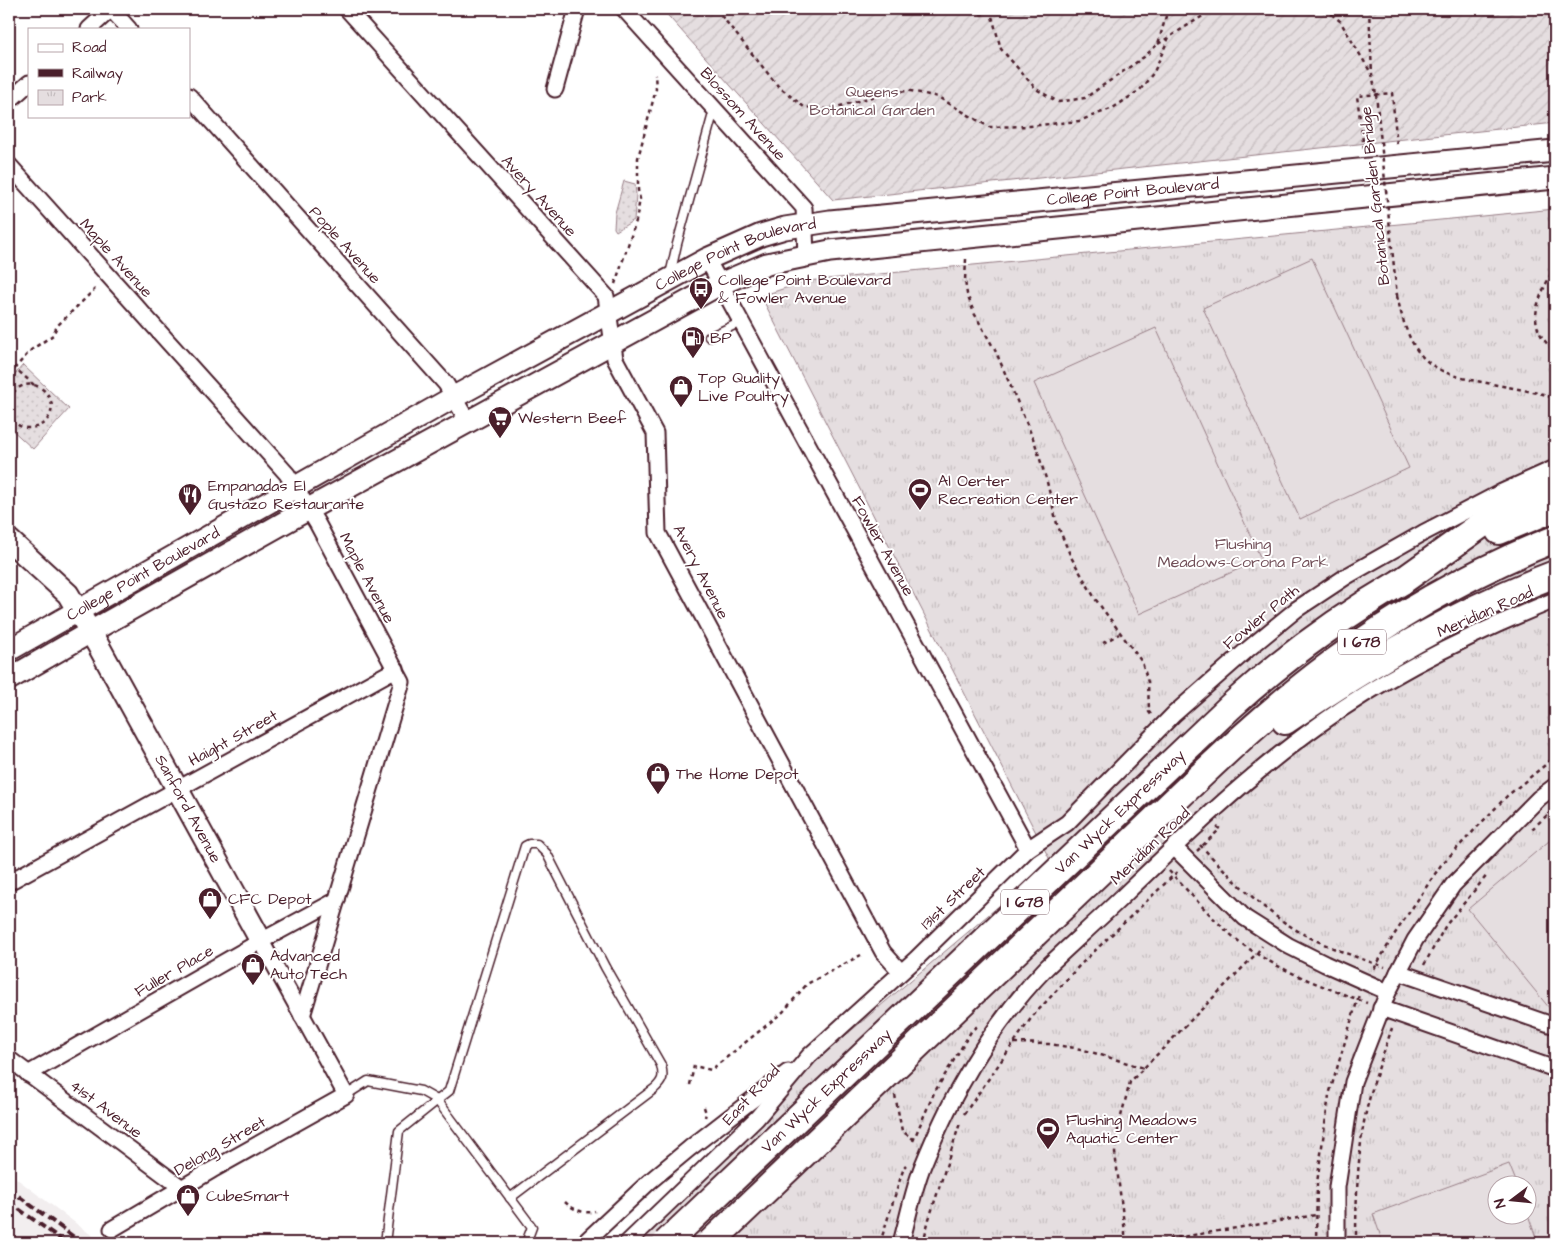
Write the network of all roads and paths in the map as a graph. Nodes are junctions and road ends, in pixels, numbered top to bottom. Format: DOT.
graph roads {
  1 [pos="111,9"];
  2 [pos="347,9"];
  3 [pos="577,9"];
  4 [pos="624,9"];
  5 [pos="716,9"];
  6 [pos="990,9"];
  7 [pos="1168,9"];
  8 [pos="1220,9"];
  9 [pos="1325,9"];
  10 [pos="1369,9"];
  11 [pos="90,28"];
  12 [pos="128,28"];
  13 [pos="1169,37"];
  14 [pos="1158,44"];
  15 [pos="655,74"];
  16 [pos="1372,74"];
  17 [pos="28,84"];
  18 [pos="555,90"];
  19 [pos="1376,94"];
  20 [pos="190,97"];
  21 [pos="9,101"];
  22 [pos="714,110"];
  23 [pos="1397,146"];
  24 [pos="1364,149"];
  25 [pos="1555,151"];
  26 [pos="9,165"];
  27 [pos="1555,178"];
  28 [pos="804,224"];
  29 [pos="806,256"];
  30 [pos="707,259"];
  31 [pos="966,259"];
  32 [pos="1555,267"];
  33 [pos="669,279"];
  34 [pos="720,284"];
  35 [pos="614,287"];
  36 [pos="95,290"];
  37 [pos="608,312"];
  38 [pos="741,322"];
  39 [pos="709,336"];
  40 [pos="613,342"];
  41 [pos="1555,351"];
  42 [pos="34,385"];
  43 [pos="454,396"];
  44 [pos="1555,399"];
  45 [pos="9,400"];
  46 [pos="9,414"];
  47 [pos="468,422"];
  48 [pos="1555,468"];
  49 [pos="1555,484"];
  50 [pos="294,486"];
  51 [pos="1555,508"];
  52 [pos="309,509"];
  53 [pos="1555,539"];
  54 [pos="9,540"];
  55 [pos="1555,574"];
  56 [pos="1400,582"];
  57 [pos="1555,600"];
  58 [pos="78,610"];
  59 [pos="91,632"];
  60 [pos="1120,633"];
  61 [pos="1103,642"];
  62 [pos="9,650"];
  63 [pos="396,669"];
  64 [pos="9,679"];
  65 [pos="1154,718"];
  66 [pos="1193,783"];
  67 [pos="1555,786"];
  68 [pos="177,789"];
  69 [pos="1188,833"];
  70 [pos="1174,847"];
  71 [pos="1028,849"];
  72 [pos="1170,880"];
  73 [pos="9,882"];
  74 [pos="337,900"];
  75 [pos="1282,919"];
  76 [pos="1270,935"];
  77 [pos="261,941"];
  78 [pos="861,955"];
  79 [pos="900,971"];
  80 [pos="1398,972"];
  81 [pos="1388,992"];
  82 [pos="1381,1008"];
  83 [pos="302,1016"];
  84 [pos="980,1024"];
  85 [pos="1555,1026"];
  86 [pos="1007,1043"];
  87 [pos="1012,1044"];
  88 [pos="810,1056"];
  89 [pos="9,1059"];
  90 [pos="1144,1068"];
  91 [pos="1555,1069"];
  92 [pos="28,1074"];
  93 [pos="690,1085"];
  94 [pos="346,1095"];
  95 [pos="437,1100"];
  96 [pos="913,1140"];
  97 [pos="911,1161"];
  98 [pos="182,1188"];
  99 [pos="510,1198"];
  100 [pos="565,1202"];
  101 [pos="585,1212"];
  102 [pos="1316,1215"];
  103 [pos="112,1229"];
  104 [pos="385,1243"];
  105 [pos="526,1243"];
  106 [pos="584,1243"];
  107 [pos="627,1243"];
  108 [pos="666,1243"];
  109 [pos="710,1243"];
  110 [pos="880,1243"];
  111 [pos="901,1243"];
  112 [pos="923,1243"];
  113 [pos="1125,1243"];
  114 [pos="1146,1243"];
  115 [pos="1337,1243"];
  1 -- 11 [label="street"];
  1 -- 12 [label="street"];
  2 -- 37 [label="street, Avery Avenue"];
  3 -- 18 [label="street"];
  4 -- 22 [label="street, Blossom Avenue"];
  5 -- 13 [label="path"];
  6 -- 14 [label="path"];
  7 -- 14 [label="path"];
  8 -- 13 [label="path"];
  9 -- 16 [label="path"];
  10 -- 16 [label="path"];
  13 -- 14 [label="path"];
  15 -- 35 [label="path"];
  16 -- 19 [label="path, Botanical Garden Bridge"];
  17 -- 21 [label="street"];
  19 -- 23 [label="path"];
  19 -- 24 [label="path"];
  19 -- 44 [label="path, Botanical Garden Bridge, bridge"];
  20 -- 43 [label="street, Pople Avenue"];
  22 -- 28 [label="street, Blossom Avenue"];
  22 -- 33 [label="lane"];
  25 -- 28 [label="main road, College Point Boulevard"];
  26 -- 50 [label="street, Maple Avenue"];
  27 -- 29 [label="main road, College Point Boulevard"];
  28 -- 29 [label="street, Blossom Avenue"];
  28 -- 30 [label="main road, College Point Boulevard"];
  29 -- 34 [label="main road, College Point Boulevard"];
  30 -- 33 [label="main road, College Point Boulevard"];
  30 -- 34 [label="street, Fowler Avenue"];
  31 -- 60 [label="path"];
  32 -- 41 [label="path"];
  33 -- 37 [label="main road, College Point Boulevard"];
  34 -- 38 [label="street, Fowler Avenue"];
  34 -- 40 [label="main road, College Point Boulevard"];
  36 -- 42 [label="path"];
  37 -- 40 [label="street, Avery Avenue"];
  37 -- 43 [label="main road, College Point Boulevard"];
  38 -- 39 [label="lane"];
  38 -- 71 [label="street, Fowler Avenue"];
  40 -- 47 [label="main road, College Point Boulevard"];
  40 -- 79 [label="street, Avery Avenue"];
  42 -- 45 [label="path"];
  42 -- 46 [label="path"];
  43 -- 47 [label="street, Pople Avenue"];
  43 -- 50 [label="main road, College Point Boulevard"];
  47 -- 52 [label="main road, College Point Boulevard"];
  48 -- 71 [label="street, Fowler Path"];
  49 -- 56 [label="highway"];
  50 -- 52 [label="street, Maple Avenue"];
  50 -- 58 [label="main road, College Point Boulevard"];
  51 -- 56 [label="highway, Van Wyck Expressway / I 678"];
  52 -- 59 [label="main road, College Point Boulevard"];
  52 -- 63 [label="street, Maple Avenue"];
  53 -- 66 [label="highway, Van Wyck Expressway / I 678"];
  54 -- 58 [label="main road, Sanford Avenue"];
  55 -- 66 [label="highway"];
  56 -- 108 [label="highway, Van Wyck Expressway / I 678, bridge"];
  57 -- 69 [label="street, Meridian Road"];
  58 -- 59 [label="main road, Sanford Avenue"];
  58 -- 62 [label="main road, College Point Boulevard"];
  59 -- 64 [label="main road, College Point Boulevard"];
  59 -- 68 [label="main road, Sanford Avenue"];
  60 -- 61 [label="path"];
  60 -- 65 [label="path"];
  63 -- 68 [label="street, Haight Street"];
  63 -- 74 [label="street, Maple Avenue"];
  66 -- 109 [label="highway, Van Wyck Expressway / I 678, bridge"];
  67 -- 80 [label="street"];
  68 -- 73 [label="street, Haight Street"];
  68 -- 77 [label="main road, Sanford Avenue"];
  69 -- 70 [label="street, Meridian Road"];
  69 -- 75 [label="path"];
  70 -- 76 [label="street"];
  70 -- 111 [label="street, Meridian Road"];
  71 -- 79 [label="street, 131st Street"];
  72 -- 87 [label="path"];
  74 -- 77 [label="street, Fuller Place"];
  74 -- 83 [label="street, Maple Avenue"];
  75 -- 76 [label="path"];
  75 -- 80 [label="path"];
  76 -- 81 [label="street"];
  76 -- 90 [label="path"];
  77 -- 83 [label="street, Sanford Avenue"];
  77 -- 92 [label="street, Fuller Place"];
  78 -- 93 [label="path"];
  79 -- 88 [label="street, East Road"];
  80 -- 81 [label="street"];
  80 -- 85 [label="street"];
  81 -- 82 [label="street"];
  82 -- 91 [label="street"];
  82 -- 115 [label="street"];
  83 -- 94 [label="street, Sanford Avenue"];
  84 -- 96 [label="path"];
  86 -- 87 [label="path"];
  87 -- 90 [label="path"];
  87 -- 112 [label="path"];
  88 -- 106 [label="street"];
  88 -- 107 [label="street, East Road"];
  89 -- 92 [label="street, 41st Avenue"];
  90 -- 113 [label="path"];
  92 -- 98 [label="street, 41st Avenue"];
  94 -- 95 [label="lane"];
  94 -- 98 [label="street, Delong Street"];
  95 -- 99 [label="lane"];
  95 -- 99 [label="lane"];
  95 -- 104 [label="lane"];
  97 -- 110 [label="path"];
  98 -- 103 [label="street, Delong Street"];
  99 -- 105 [label="lane"];
  100 -- 101 [label="path"];
  102 -- 114 [label="path"];
}
